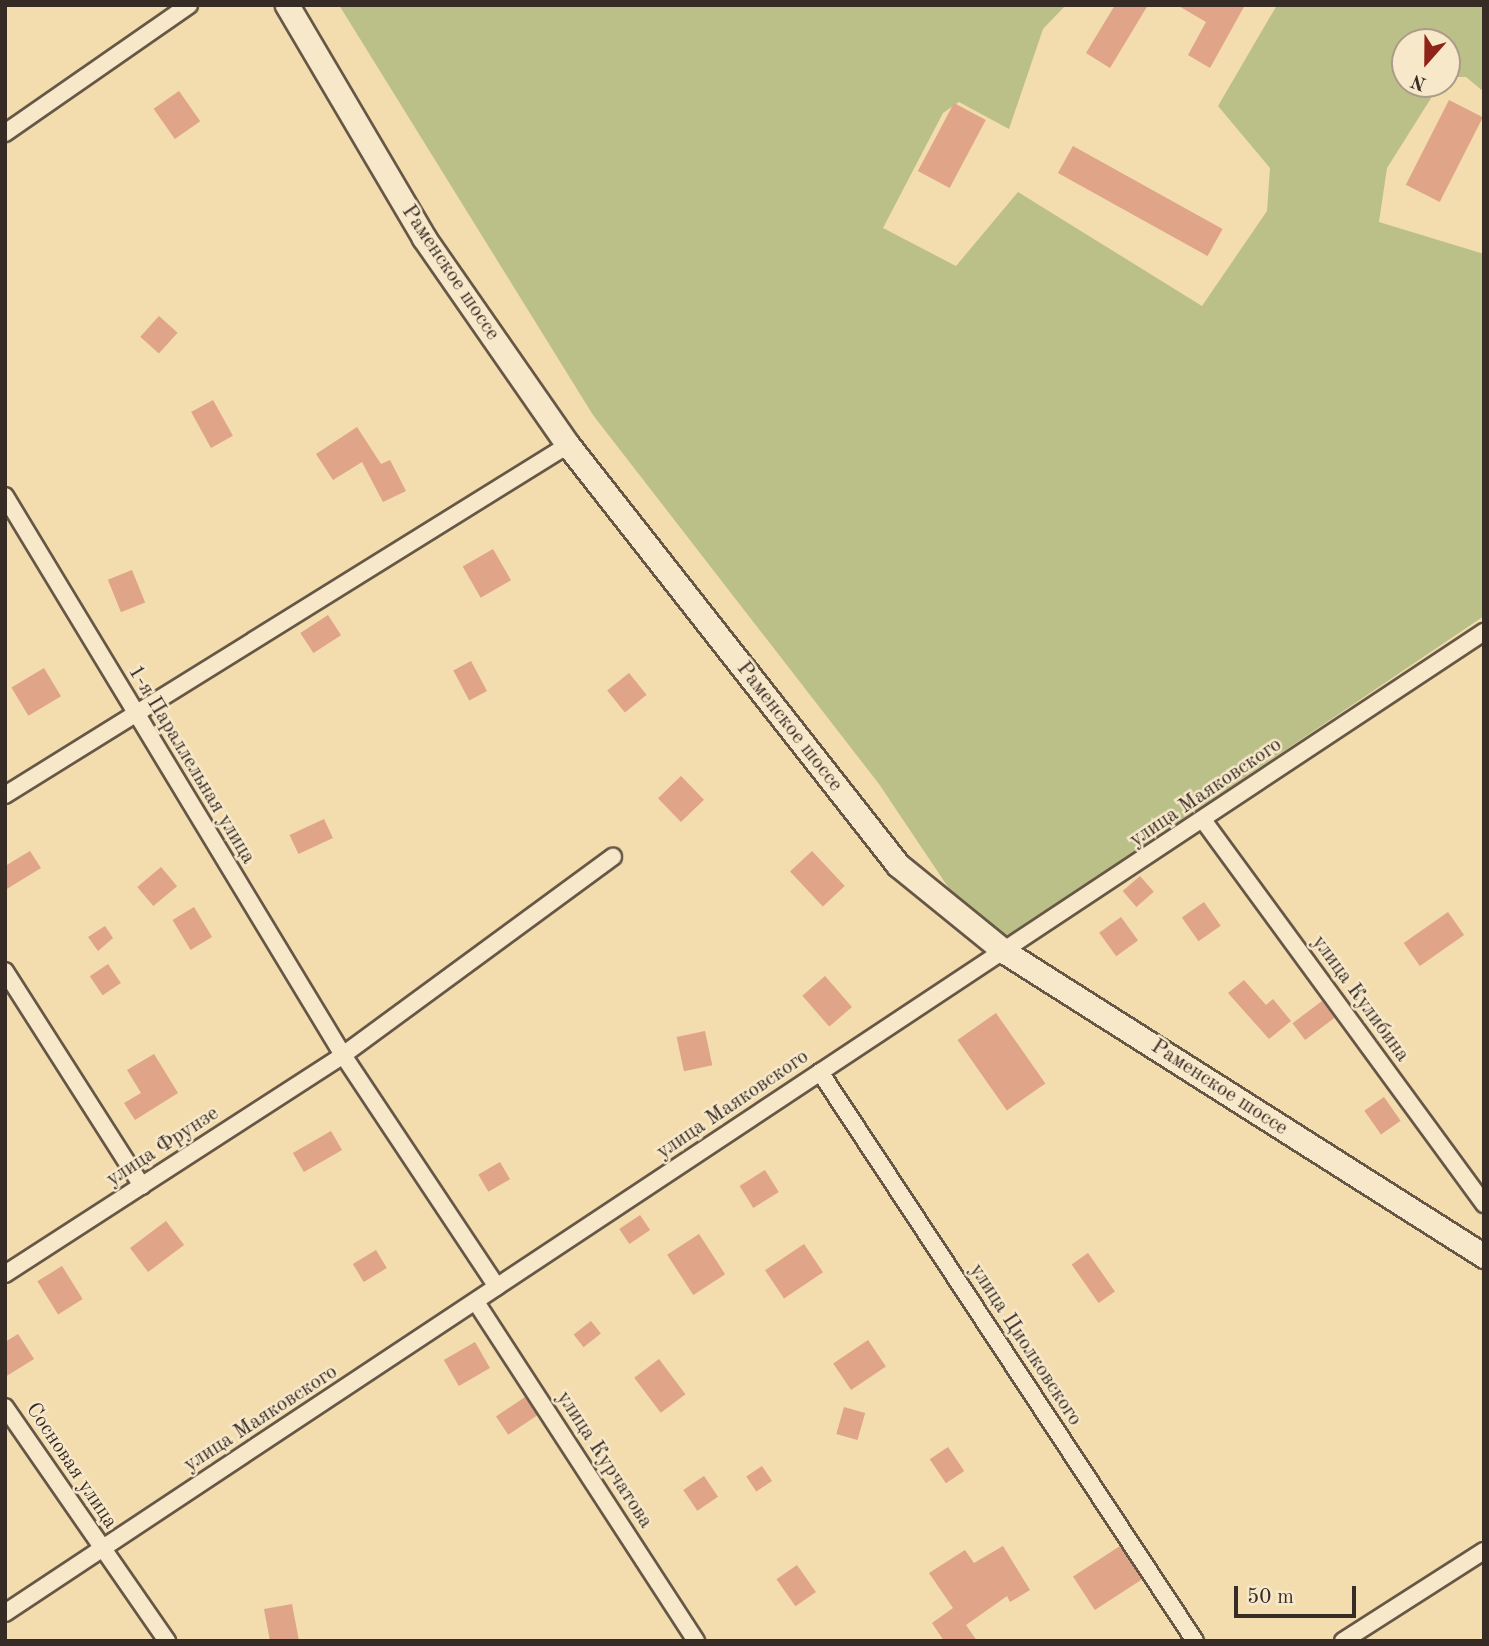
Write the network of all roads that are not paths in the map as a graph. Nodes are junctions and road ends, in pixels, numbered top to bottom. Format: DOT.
graph roads {
  1 [pos="189,5"];
  2 [pos="287,5"];
  3 [pos="5,133"];
  4 [pos="568,445"];
  5 [pos="5,496"];
  6 [pos="1484,632"];
  7 [pos="135,713"];
  8 [pos="5,795"];
  9 [pos="1203,820"];
  10 [pos="613,857"];
  11 [pos="1005,952"];
  12 [pos="5,971"];
  13 [pos="343,1055"];
  14 [pos="820,1072"];
  15 [pos="142,1186"];
  16 [pos="1484,1204"];
  17 [pos="1484,1255"];
  18 [pos="5,1274"];
  19 [pos="497,1287"];
  20 [pos="476,1302"];
  21 [pos="5,1407"];
  22 [pos="103,1549"];
  23 [pos="1484,1551"];
  24 [pos="5,1613"];
  25 [pos="167,1641"];
  26 [pos="696,1641"];
  27 [pos="1195,1641"];
  28 [pos="1343,1641"];
  1 -- 3 [label="street"];
  2 -- 4 [label="main road, Раменское шоссе"];
  4 -- 7 [label="street"];
  4 -- 11 [label="main road, Раменское шоссе"];
  5 -- 7 [label="street, 1-я Параллельная улица"];
  6 -- 9 [label="street, улица Маяковского"];
  7 -- 8 [label="street"];
  7 -- 13 [label="street, 1-я Параллельная улица"];
  9 -- 11 [label="street, улица Маяковского"];
  9 -- 16 [label="street, улица Кулибина"];
  10 -- 13 [label="street, улица Фрунзе"];
  11 -- 14 [label="street, улица Маяковского"];
  11 -- 17 [label="main road, Раменское шоссе"];
  12 -- 15 [label="street"];
  13 -- 15 [label="street, улица Фрунзе"];
  13 -- 19 [label="street"];
  14 -- 19 [label="street, улица Маяковского"];
  14 -- 27 [label="street, улица Циолковского"];
  15 -- 18 [label="street, улица Фрунзе"];
  19 -- 20 [label="street, улица Маяковского"];
  20 -- 22 [label="street, улица Маяковского"];
  20 -- 26 [label="street, улица Курчатова"];
  21 -- 22 [label="street, Сосновая улица"];
  22 -- 24 [label="street, улица Маяковского"];
  22 -- 25 [label="street, Сосновая улица"];
  23 -- 28 [label="street"];
}
